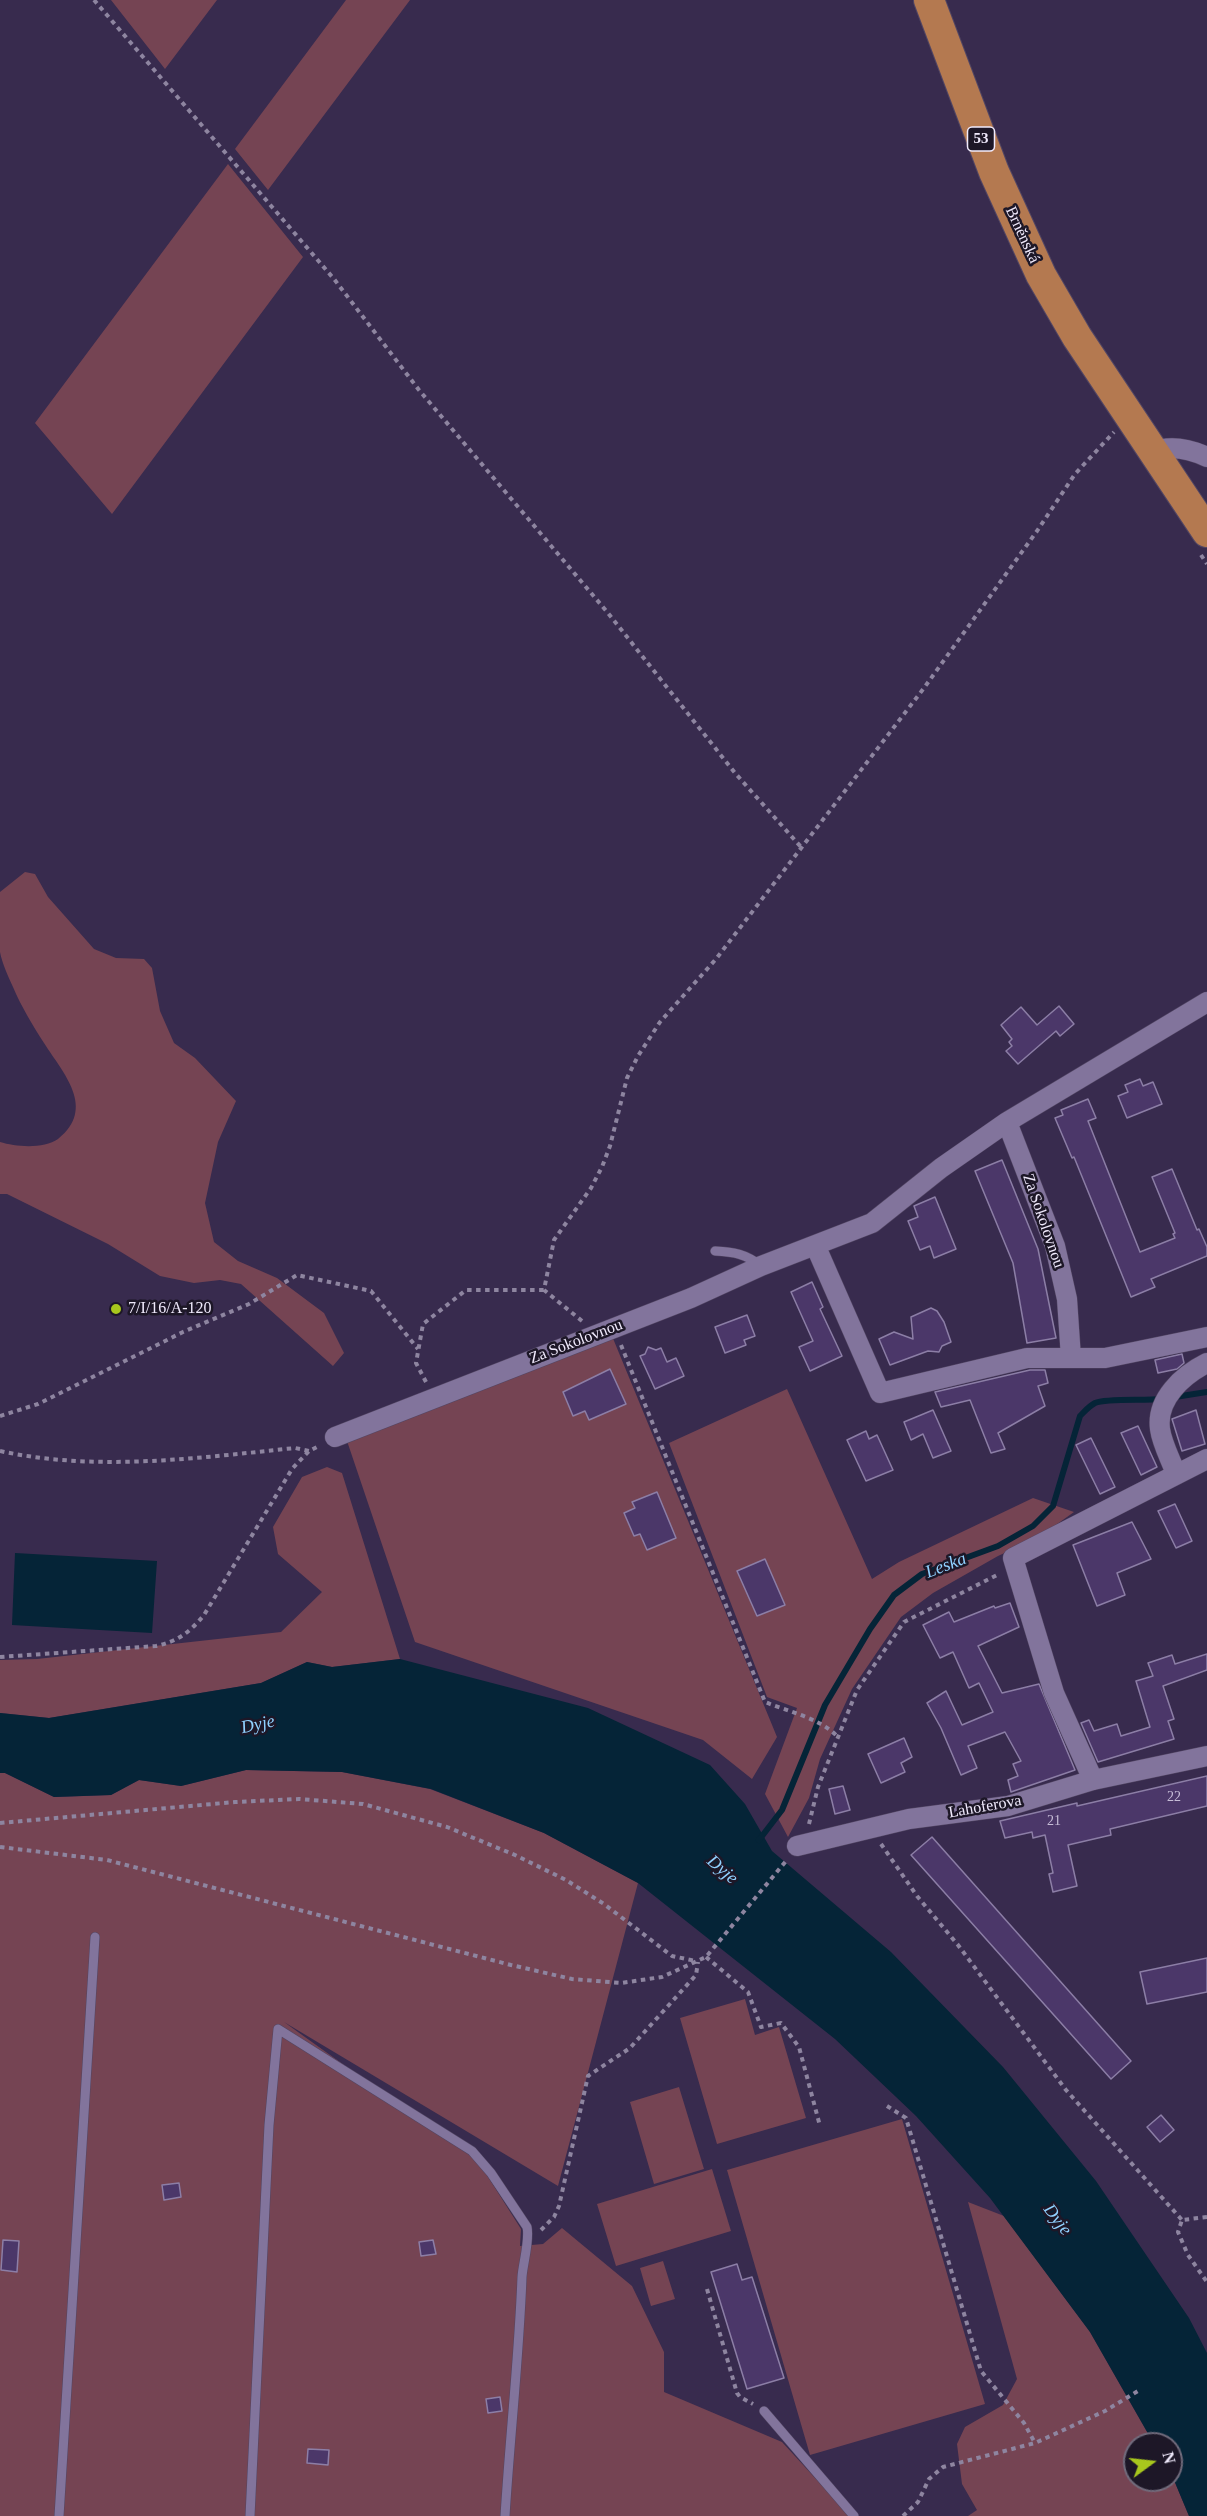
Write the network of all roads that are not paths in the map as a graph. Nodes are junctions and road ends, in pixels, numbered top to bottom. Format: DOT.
graph roads {
  1 [pos="929,0"];
  2 [pos="1152,452"];
  3 [pos="1207,458"];
  4 [pos="1207,532"];
  5 [pos="1207,1002"];
  6 [pos="1007,1122"];
  7 [pos="816,1247"];
  8 [pos="715,1251"];
  9 [pos="761,1266"];
  10 [pos="1207,1336"];
  11 [pos="1071,1358"];
  12 [pos="1207,1363"];
  13 [pos="335,1437"];
  14 [pos="1207,1460"];
  15 [pos="1176,1474"];
  16 [pos="1207,1756"];
  17 [pos="1093,1780"];
  18 [pos="803,1845"];
  19 [pos="95,1937"];
  20 [pos="764,2411"];
  21 [pos="58,2516"];
  22 [pos="250,2516"];
  23 [pos="505,2516"];
  24 [pos="854,2516"];
  1 -- 2 [label="main road, Brněnská / 53"];
  2 -- 3 [label="street"];
  2 -- 4 [label="main road, Brněnská / 53"];
  5 -- 6 [label="street, Za Sokolovnou"];
  6 -- 7 [label="street, Za Sokolovnou"];
  6 -- 11 [label="street, Za Sokolovnou"];
  7 -- 9 [label="street, Za Sokolovnou"];
  7 -- 11 [label="street"];
  8 -- 9 [label="lane"];
  9 -- 13 [label="street, Za Sokolovnou"];
  10 -- 11 [label="street"];
  12 -- 15 [label="street"];
  14 -- 15 [label="street"];
  15 -- 17 [label="street"];
  16 -- 17 [label="street, Lahoferova"];
  17 -- 18 [label="street, Lahoferova"];
  19 -- 21 [label="lane"];
  20 -- 24 [label="lane"];
  22 -- 23 [label="lane"];
}
